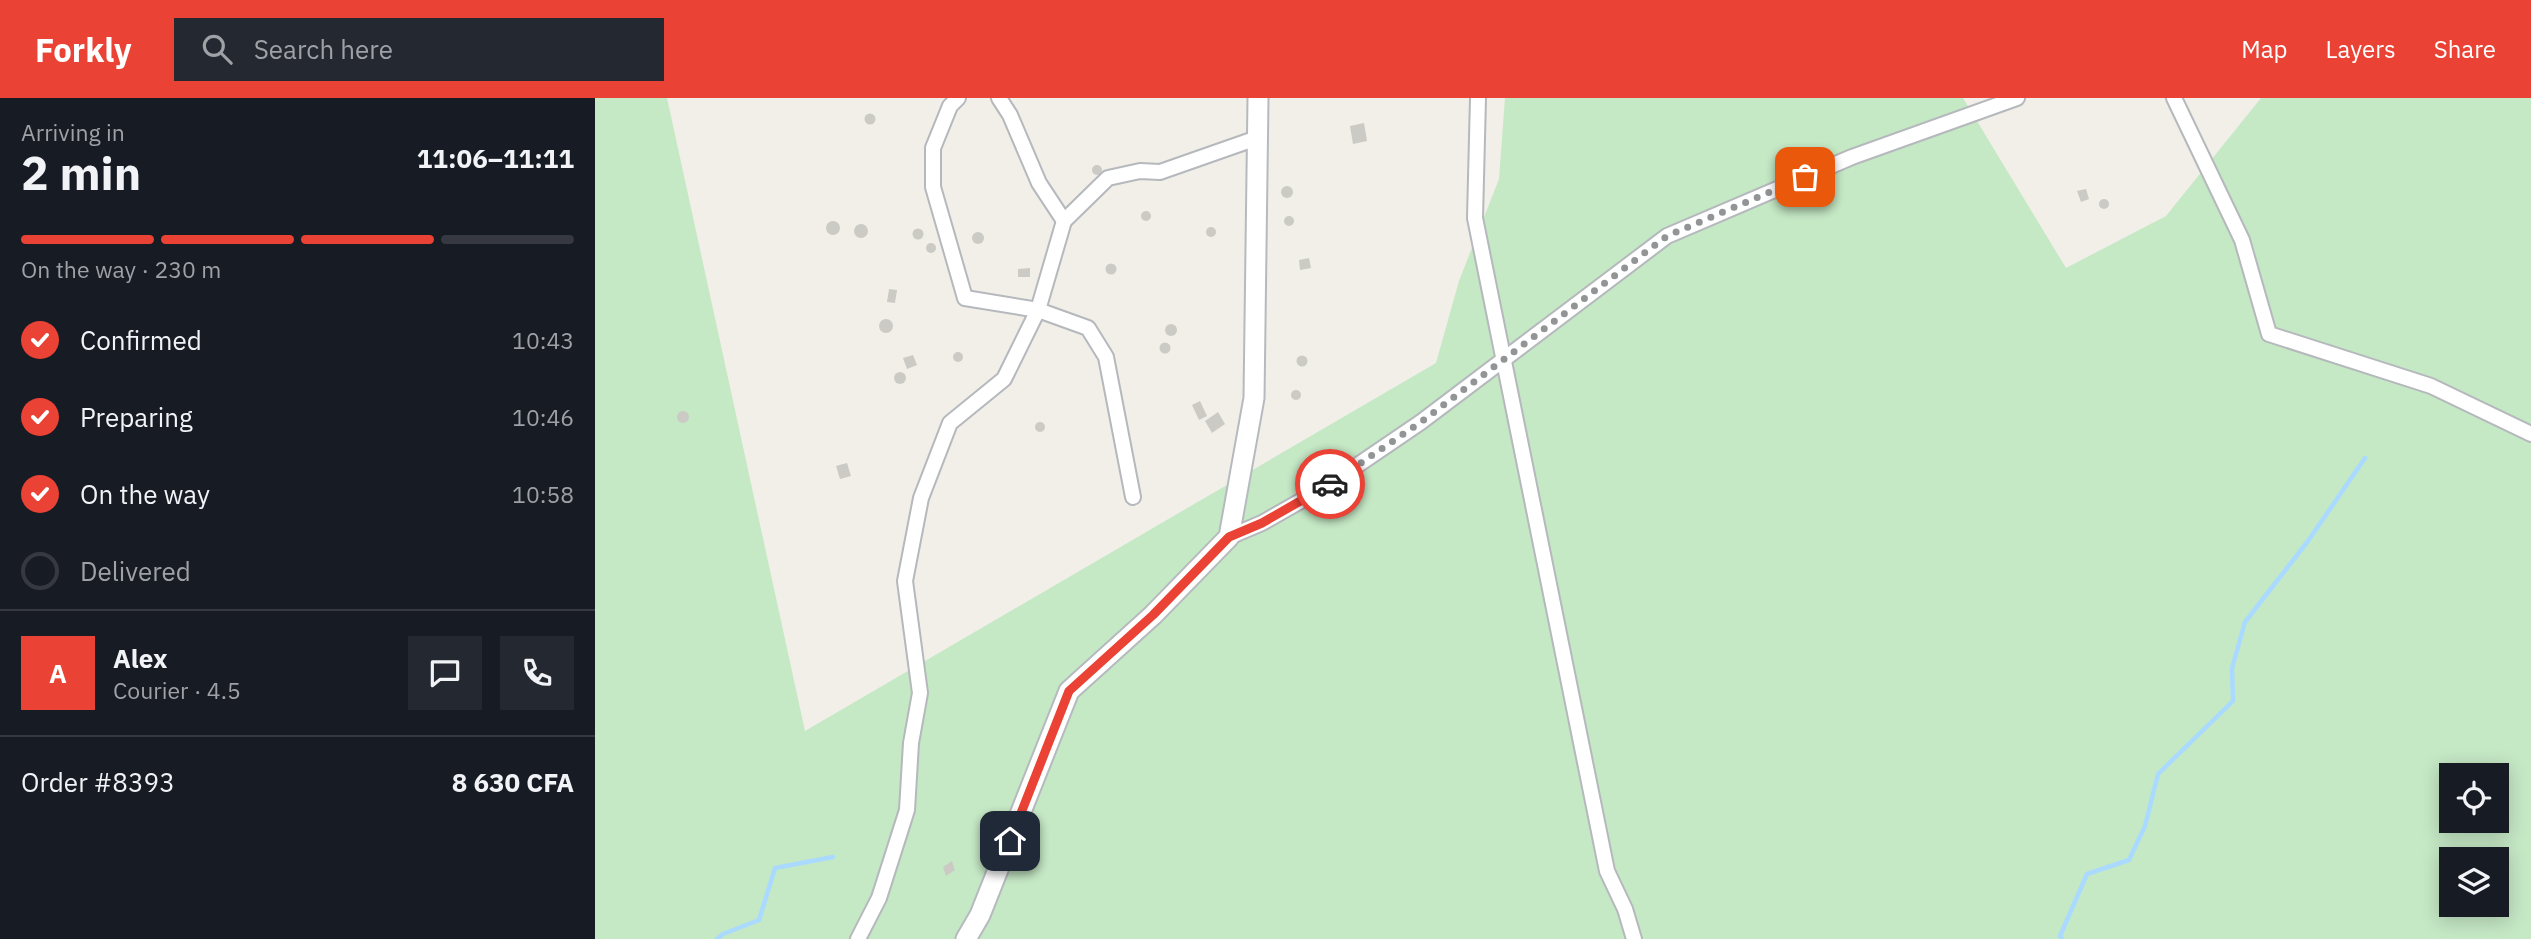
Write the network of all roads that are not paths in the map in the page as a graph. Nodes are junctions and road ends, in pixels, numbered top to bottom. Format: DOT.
graph roads {
  1 [pos="958,98"];
  2 [pos="999,98"];
  3 [pos="1258,98"];
  4 [pos="1478,98"];
  5 [pos="2017,98"];
  6 [pos="2174,98"];
  7 [pos="1257,138"];
  8 [pos="1064,221"];
  9 [pos="1038,310"];
  10 [pos="1503,358"];
  11 [pos="2531,434"];
  12 [pos="1133,497"];
  13 [pos="1229,537"];
  14 [pos="981,915"];
  15 [pos="859,939"];
  16 [pos="966,939"];
  17 [pos="975,939"];
  18 [pos="1634,939"];
  1 -- 9 [label="street"];
  2 -- 8 [label="street"];
  3 -- 7 [label="main road"];
  4 -- 10 [label="street"];
  5 -- 10 [label="street"];
  6 -- 11 [label="street"];
  7 -- 8 [label="street"];
  7 -- 13 [label="main road"];
  8 -- 9 [label="street"];
  9 -- 12 [label="street"];
  9 -- 15 [label="street"];
  10 -- 13 [label="street"];
  10 -- 18 [label="street"];
  13 -- 14 [label="main road"];
  14 -- 16 [label="main road"];
  14 -- 17 [label="street"];
}
